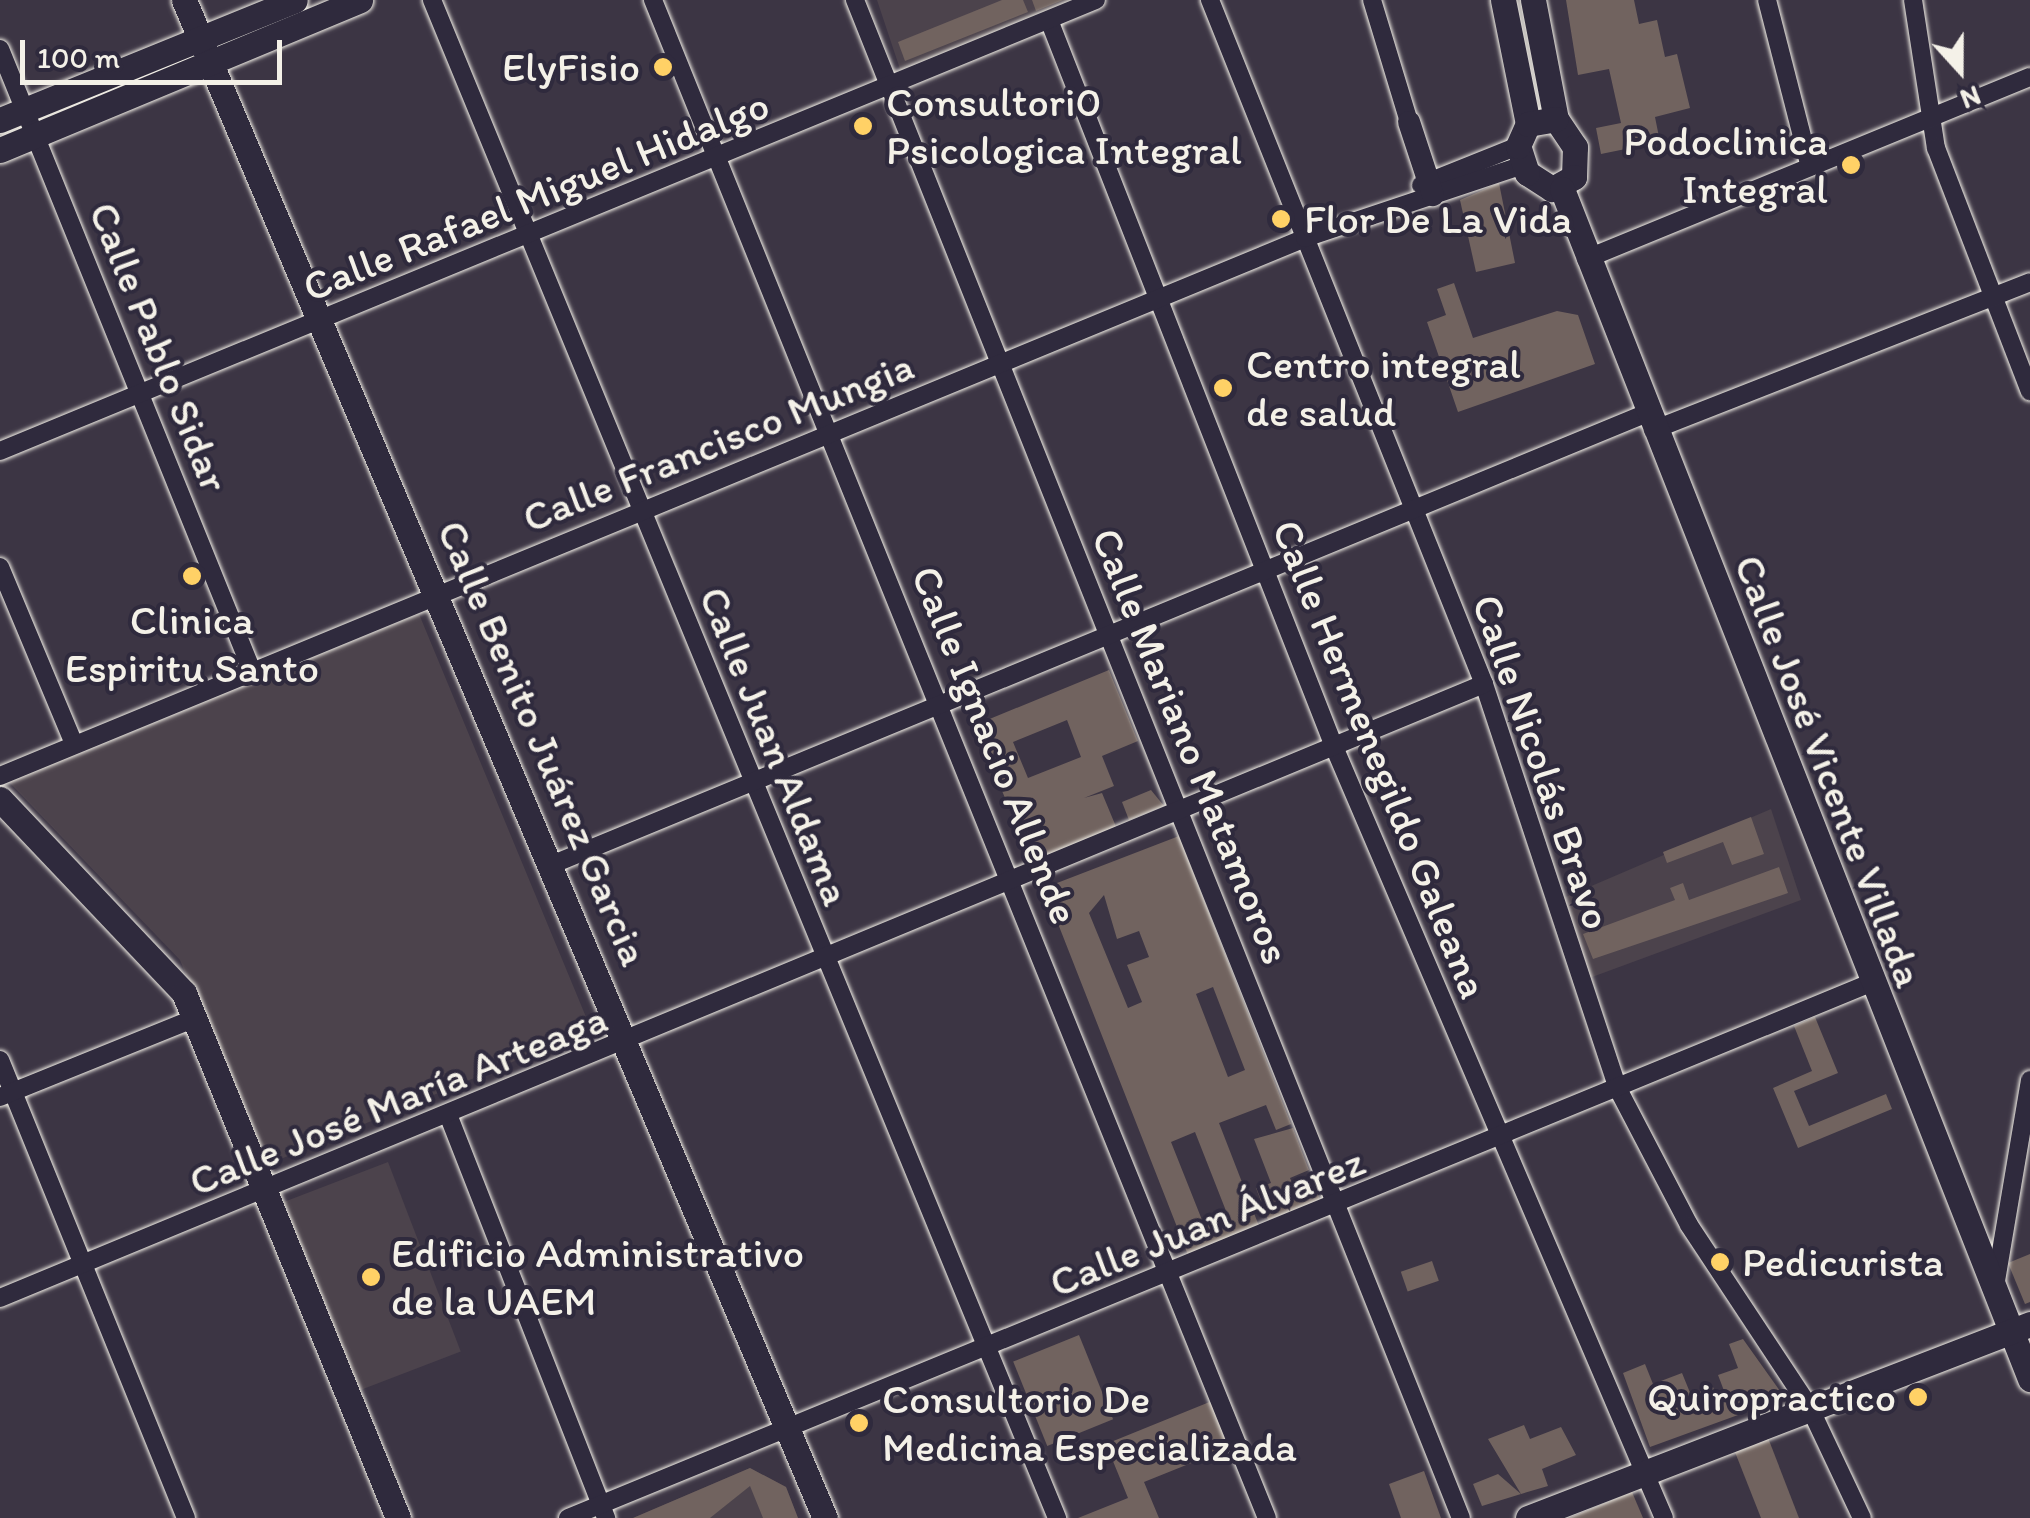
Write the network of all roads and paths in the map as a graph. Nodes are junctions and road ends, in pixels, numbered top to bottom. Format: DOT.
graph roads {
  1 [pos="184,0"];
  2 [pos="296,0"];
  3 [pos="360,0"];
  4 [pos="432,0"];
  5 [pos="654,0"];
  6 [pos="855,0"];
  7 [pos="1096,0"];
  8 [pos="1210,0"];
  9 [pos="1372,0"];
  10 [pos="1504,0"];
  11 [pos="1533,0"];
  12 [pos="1768,0"];
  13 [pos="1913,0"];
  14 [pos="1049,20"];
  15 [pos="204,49"];
  16 [pos="0,50"];
  17 [pos="2030,77"];
  18 [pos="889,90"];
  19 [pos="27,109"];
  20 [pos="1934,116"];
  21 [pos="1556,119"];
  22 [pos="0,120"];
  23 [pos="1409,122"];
  24 [pos="36,135"];
  25 [pos="1523,145"];
  26 [pos="0,150"];
  27 [pos="715,160"];
  28 [pos="1810,168"];
  29 [pos="1430,187"];
  30 [pos="1562,189"];
  31 [pos="531,238"];
  32 [pos="1305,238"];
  33 [pos="1586,259"];
  34 [pos="2030,282"];
  35 [pos="1992,298"];
  36 [pos="1163,299"];
  37 [pos="321,323"];
  38 [pos="1004,364"];
  39 [pos="2030,390"];
  40 [pos="142,396"];
  41 [pos="1650,422"];
  42 [pos="832,436"];
  43 [pos="0,451"];
  44 [pos="1414,508"];
  45 [pos="641,509"];
  46 [pos="0,567"];
  47 [pos="1262,569"];
  48 [pos="437,595"];
  49 [pos="1105,632"];
  50 [pos="252,671"];
  51 [pos="1484,684"];
  52 [pos="940,702"];
  53 [pos="74,744"];
  54 [pos="1335,749"];
  55 [pos="0,776"];
  56 [pos="751,781"];
  57 [pos="0,799"];
  58 [pos="1179,813"];
  59 [pos="551,865"];
  60 [pos="1012,884"];
  61 [pos="826,963"];
  62 [pos="1868,984"];
  63 [pos="196,1018"];
  64 [pos="626,1045"];
  65 [pos="0,1060"];
  66 [pos="2030,1080"];
  67 [pos="1618,1089"];
  68 [pos="7,1095"];
  69 [pos="449,1117"];
  70 [pos="1498,1141"];
  71 [pos="269,1190"];
  72 [pos="1338,1207"];
  73 [pos="84,1265"];
  74 [pos="1170,1275"];
  75 [pos="1995,1288"];
  76 [pos="0,1298"];
  77 [pos="2021,1327"];
  78 [pos="989,1347"];
  79 [pos="2030,1379"];
  80 [pos="1810,1406"];
  81 [pos="788,1429"];
  82 [pos="1642,1473"];
  83 [pos="604,1512"];
  84 [pos="186,1518"];
  85 [pos="398,1518"];
  86 [pos="568,1518"];
  87 [pos="825,1518"];
  88 [pos="1057,1518"];
  89 [pos="1267,1518"];
  90 [pos="1462,1518"];
  91 [pos="1528,1518"];
  92 [pos="1664,1518"];
  93 [pos="1862,1518"];
  1 -- 15 [label="main road, Calle Benito Juárez Garcia"];
  2 -- 15 [label="main road"];
  3 -- 15 [label="main road"];
  4 -- 31 [label="street, Calle Juan Aldama"];
  5 -- 27 [label="street, Calle Ignacio Allende"];
  6 -- 18 [label="street, Calle Mariano Matamoros"];
  7 -- 14 [label="street, Calle Rafael Miguel Hidalgo"];
  8 -- 32 [label="street, Calle Nicolás Bravo"];
  9 -- 23 [label="street"];
  10 -- 25 [label="main road"];
  11 -- 21 [label="main road"];
  12 -- 28 [label="street"];
  13 -- 20 [label="street"];
  14 -- 18 [label="street, Calle Rafael Miguel Hidalgo"];
  14 -- 36 [label="street, Calle Hermenegildo Galeana"];
  15 -- 19 [label="main road"];
  15 -- 24 [label="main road"];
  15 -- 37 [label="main road, Calle Benito Juárez Garcia"];
  16 -- 19 [label="street, Calle Pablo Sidar"];
  17 -- 20 [label="street"];
  18 -- 27 [label="street, Calle Rafael Miguel Hidalgo"];
  18 -- 38 [label="street, Calle Mariano Matamoros"];
  19 -- 22 [label="main road"];
  19 -- 24 [label="street, Calle Pablo Sidar"];
  20 -- 28 [label="street"];
  20 -- 35 [label="street"];
  21 -- 25 [label="main road"];
  21 -- 30 [label="main road"];
  23 -- 29 [label="street"];
  24 -- 26 [label="main road"];
  24 -- 40 [label="street, Calle Pablo Sidar"];
  25 -- 29 [label="street, Calle Francisco Mungia"];
  25 -- 30 [label="main road"];
  27 -- 31 [label="street, Calle Rafael Miguel Hidalgo"];
  27 -- 42 [label="street, Calle Ignacio Allende"];
  28 -- 33 [label="street"];
  29 -- 32 [label="street, Calle Francisco Mungia"];
  30 -- 33 [label="main road, Calle José Vicente Villada"];
  31 -- 37 [label="street, Calle Rafael Miguel Hidalgo"];
  31 -- 45 [label="street, Calle Juan Aldama"];
  32 -- 36 [label="street, Calle Francisco Mungia"];
  32 -- 44 [label="street, Calle Nicolás Bravo"];
  33 -- 41 [label="main road, Calle José Vicente Villada"];
  34 -- 35 [label="street"];
  35 -- 39 [label="street"];
  35 -- 41 [label="street"];
  36 -- 38 [label="street, Calle Francisco Mungia"];
  36 -- 47 [label="street, Calle Hermenegildo Galeana"];
  37 -- 40 [label="street, Calle Rafael Miguel Hidalgo"];
  37 -- 48 [label="main road, Calle Benito Juárez Garcia"];
  38 -- 42 [label="street, Calle Francisco Mungia"];
  38 -- 49 [label="street, Calle Mariano Matamoros"];
  40 -- 43 [label="street, Calle Rafael Miguel Hidalgo"];
  40 -- 50 [label="street, Calle Pablo Sidar"];
  41 -- 44 [label="street"];
  41 -- 62 [label="main road, Calle José Vicente Villada"];
  42 -- 45 [label="street, Calle Francisco Mungia"];
  42 -- 52 [label="street, Calle Ignacio Allende"];
  44 -- 47 [label="street"];
  44 -- 51 [label="street, Calle Nicolás Bravo"];
  45 -- 48 [label="street, Calle Francisco Mungia"];
  45 -- 56 [label="street, Calle Juan Aldama"];
  46 -- 53 [label="street"];
  47 -- 49 [label="street"];
  47 -- 54 [label="street, Calle Hermenegildo Galeana"];
  48 -- 50 [label="street, Calle Francisco Mungia"];
  48 -- 59 [label="main road, Calle Benito Juárez Garcia"];
  49 -- 52 [label="street"];
  49 -- 58 [label="street, Calle Mariano Matamoros"];
  50 -- 53 [label="street, Calle Francisco Mungia"];
  51 -- 54 [label="street, Calle José María Arteaga"];
  51 -- 67 [label="street, Calle Nicolás Bravo"];
  52 -- 56 [label="street"];
  52 -- 60 [label="street, Calle Ignacio Allende"];
  53 -- 55 [label="street, Calle Francisco Mungia"];
  54 -- 58 [label="street, Calle José María Arteaga"];
  54 -- 70 [label="street, Calle Hermenegildo Galeana"];
  56 -- 59 [label="street"];
  56 -- 61 [label="street, Calle Juan Aldama"];
  57 -- 63 [label="main road"];
  58 -- 60 [label="street, Calle José María Arteaga"];
  58 -- 72 [label="street, Calle Mariano Matamoros"];
  59 -- 64 [label="main road, Calle Benito Juárez Garcia"];
  60 -- 61 [label="street, Calle José María Arteaga"];
  60 -- 74 [label="street, Calle Ignacio Allende"];
  61 -- 64 [label="street, Calle José María Arteaga"];
  61 -- 78 [label="street, Calle Juan Aldama"];
  62 -- 67 [label="street, Calle Juan Álvarez"];
  62 -- 75 [label="main road, Calle José Vicente Villada"];
  63 -- 68 [label="street"];
  63 -- 71 [label="main road"];
  64 -- 69 [label="street, Calle José María Arteaga"];
  64 -- 81 [label="main road, Calle Benito Juárez Garcia"];
  65 -- 68 [label="street"];
  66 -- 75 [label="street"];
  67 -- 70 [label="street, Calle Juan Álvarez"];
  67 -- 80 [label="street, Calle Nicolás Bravo"];
  68 -- 73 [label="street"];
  69 -- 71 [label="street, Calle José María Arteaga"];
  69 -- 83 [label="street"];
  70 -- 72 [label="street, Calle Juan Álvarez"];
  70 -- 82 [label="street, Calle Hermenegildo Galeana"];
  71 -- 73 [label="street, Calle José María Arteaga"];
  71 -- 85 [label="main road"];
  72 -- 74 [label="street, Calle Juan Álvarez"];
  72 -- 90 [label="street, Calle Mariano Matamoros"];
  73 -- 76 [label="street, Calle José María Arteaga"];
  73 -- 84 [label="street"];
  74 -- 78 [label="street, Calle Juan Álvarez"];
  74 -- 89 [label="street, Calle Ignacio Allende"];
  75 -- 77 [label="main road, Calle José Vicente Villada"];
  77 -- 79 [label="main road, Calle José Vicente Villada"];
  77 -- 80 [label="main road"];
  78 -- 81 [label="street, Calle Juan Álvarez"];
  78 -- 88 [label="street, Calle Juan Aldama"];
  80 -- 82 [label="main road"];
  80 -- 93 [label="street, Calle Nicolás Bravo"];
  81 -- 83 [label="street, Calle Juan Álvarez"];
  81 -- 87 [label="main road, Calle Benito Juárez Garcia"];
  82 -- 91 [label="main road"];
  82 -- 92 [label="street, Calle Hermenegildo Galeana"];
  83 -- 86 [label="street, Calle Juan Álvarez"];
}
